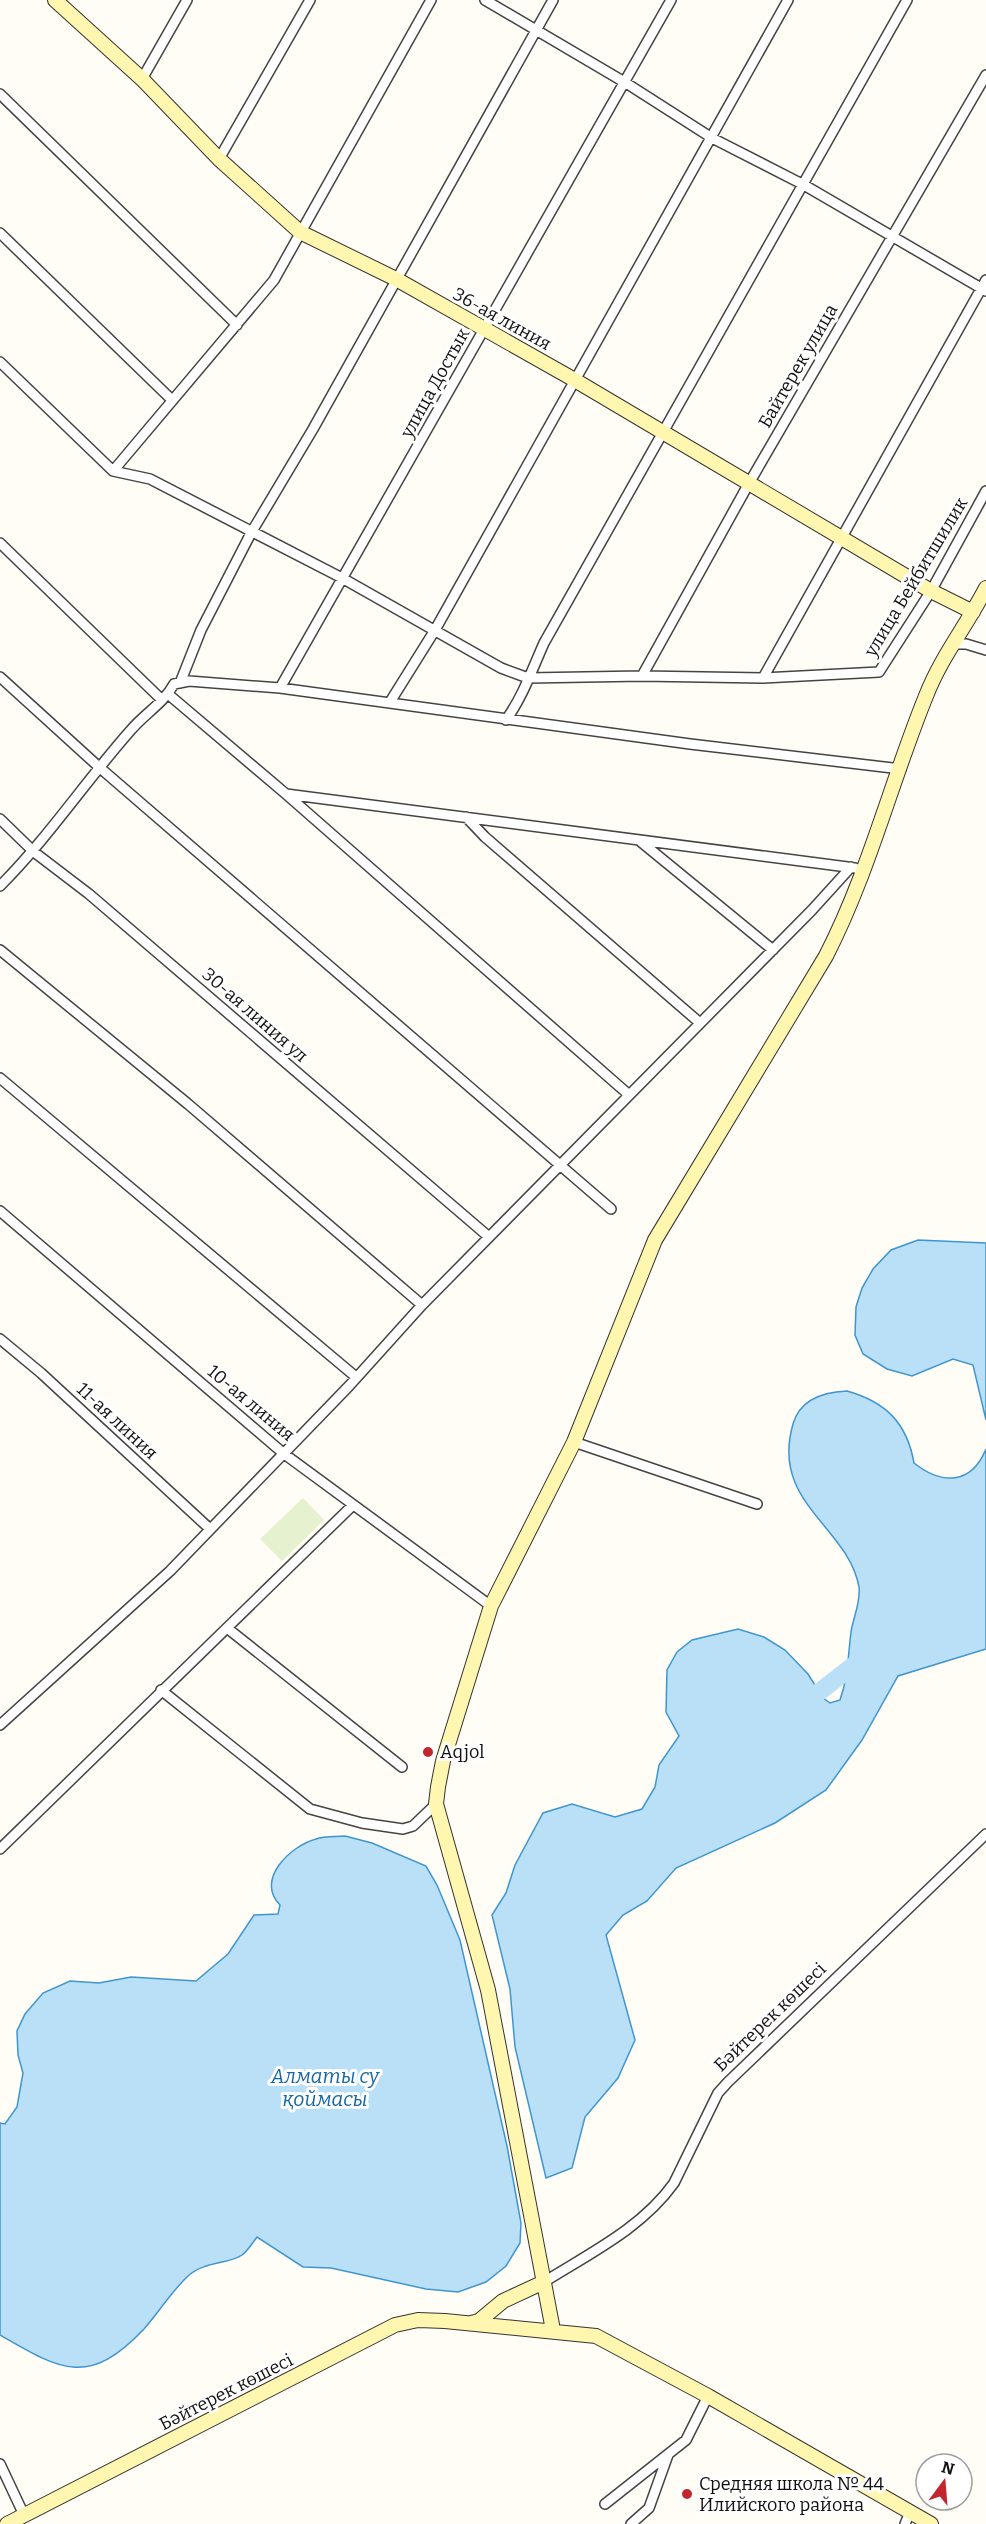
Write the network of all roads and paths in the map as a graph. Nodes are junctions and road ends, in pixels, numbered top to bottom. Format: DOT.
graph roads {
  1 [pos="187,0"];
  2 [pos="310,0"];
  3 [pos="430,0"];
  4 [pos="485,0"];
  5 [pos="553,0"];
  6 [pos="671,0"];
  7 [pos="788,0"];
  8 [pos="907,0"];
  9 [pos="60,2"];
  10 [pos="537,30"];
  11 [pos="986,75"];
  12 [pos="142,79"];
  13 [pos="626,83"];
  14 [pos="0,94"];
  15 [pos="712,138"];
  16 [pos="219,159"];
  17 [pos="804,185"];
  18 [pos="300,232"];
  19 [pos="0,233"];
  20 [pos="892,238"];
  21 [pos="396,279"];
  22 [pos="984,287"];
  23 [pos="237,325"];
  24 [pos="483,330"];
  25 [pos="0,362"];
  26 [pos="573,379"];
  27 [pos="172,400"];
  28 [pos="663,434"];
  29 [pos="112,471"];
  30 [pos="748,485"];
  31 [pos="986,491"];
  32 [pos="251,533"];
  33 [pos="842,537"];
  34 [pos="0,543"];
  35 [pos="342,578"];
  36 [pos="986,588"];
  37 [pos="931,591"];
  38 [pos="974,612"];
  39 [pos="435,630"];
  40 [pos="951,644"];
  41 [pos="986,650"];
  42 [pos="642,676"];
  43 [pos="0,678"];
  44 [pos="528,678"];
  45 [pos="763,678"];
  46 [pos="180,683"];
  47 [pos="280,688"];
  48 [pos="165,697"];
  49 [pos="390,702"];
  50 [pos="506,720"];
  51 [pos="99,767"];
  52 [pos="901,769"];
  53 [pos="286,794"];
  54 [pos="466,817"];
  55 [pos="0,819"];
  56 [pos="639,840"];
  57 [pos="34,852"];
  58 [pos="858,869"];
  59 [pos="0,886"];
  60 [pos="0,950"];
  61 [pos="773,950"];
  62 [pos="700,1023"];
  63 [pos="0,1078"];
  64 [pos="628,1094"];
  65 [pos="561,1166"];
  66 [pos="611,1209"];
  67 [pos="0,1211"];
  68 [pos="489,1237"];
  69 [pos="422,1305"];
  70 [pos="0,1339"];
  71 [pos="356,1377"];
  72 [pos="574,1442"];
  73 [pos="283,1453"];
  74 [pos="353,1504"];
  75 [pos="757,1504"];
  76 [pos="210,1529"];
  77 [pos="492,1606"];
  78 [pos="227,1628"];
  79 [pos="161,1690"];
  80 [pos="0,1725"];
  81 [pos="402,1767"];
  82 [pos="436,1804"];
  83 [pos="986,1834"];
  84 [pos="0,1849"];
  85 [pos="544,2282"];
  86 [pos="469,2324"];
  87 [pos="553,2330"];
  88 [pos="708,2396"];
  89 [pos="669,2453"];
  90 [pos="0,2464"];
  91 [pos="604,2504"];
  92 [pos="24,2515"];
  93 [pos="908,2518"];
  94 [pos="7,2524"];
  95 [pos="630,2524"];
  96 [pos="931,2524"];
  1 -- 12 [label="street"];
  2 -- 16 [label="street"];
  3 -- 18 [label="street"];
  4 -- 10 [label="street"];
  5 -- 10 [label="street"];
  6 -- 13 [label="street, улица Достык"];
  7 -- 15 [label="street"];
  8 -- 17 [label="street"];
  9 -- 12 [label="street, 36-ая линия"];
  10 -- 13 [label="street"];
  10 -- 21 [label="street"];
  11 -- 20 [label="street, Байтерек улица"];
  12 -- 16 [label="street, 36-ая линия"];
  13 -- 15 [label="street"];
  13 -- 24 [label="street, улица Достык"];
  14 -- 23 [label="street"];
  15 -- 17 [label="street"];
  15 -- 26 [label="street"];
  16 -- 18 [label="street, 36-ая линия"];
  17 -- 20 [label="street"];
  17 -- 28 [label="street"];
  18 -- 21 [label="street, 36-ая линия"];
  18 -- 23 [label="street"];
  19 -- 27 [label="street"];
  20 -- 22 [label="street"];
  20 -- 30 [label="street, Байтерек улица"];
  21 -- 24 [label="street, 36-ая линия"];
  21 -- 32 [label="street"];
  22 -- 33 [label="street"];
  23 -- 27 [label="street"];
  24 -- 26 [label="street, 36-ая линия"];
  24 -- 35 [label="street, улица Достык"];
  25 -- 29 [label="street"];
  26 -- 28 [label="street, 36-ая линия"];
  26 -- 39 [label="street"];
  27 -- 29 [label="street"];
  28 -- 30 [label="street, 36-ая линия"];
  28 -- 44 [label="street"];
  29 -- 32 [label="street"];
  30 -- 33 [label="street, 36-ая линия"];
  30 -- 42 [label="street, Байтерек улица"];
  31 -- 37 [label="street, улица Бейбитшилик"];
  32 -- 35 [label="street"];
  32 -- 46 [label="street"];
  33 -- 37 [label="street, 36-ая линия"];
  33 -- 45 [label="street"];
  34 -- 48 [label="street"];
  35 -- 39 [label="street"];
  35 -- 47 [label="street, улица Достык"];
  36 -- 38 [label="street"];
  37 -- 38 [label="street, 36-ая линия"];
  37 -- 45 [label="street, улица Бейбитшилик"];
  38 -- 40 [label="street"];
  39 -- 44 [label="street"];
  39 -- 49 [label="street"];
  40 -- 41 [label="street"];
  40 -- 52 [label="street"];
  42 -- 44 [label="street"];
  42 -- 45 [label="street"];
  43 -- 51 [label="street"];
  44 -- 50 [label="street"];
  46 -- 47 [label="street"];
  46 -- 48 [label="street"];
  47 -- 49 [label="street"];
  48 -- 51 [label="street"];
  48 -- 53 [label="street"];
  49 -- 50 [label="street"];
  50 -- 52 [label="street"];
  51 -- 57 [label="street"];
  51 -- 65 [label="street"];
  52 -- 58 [label="street"];
  53 -- 54 [label="street"];
  53 -- 64 [label="street"];
  54 -- 56 [label="street"];
  54 -- 62 [label="street"];
  55 -- 57 [label="street, 30-ая линия ул"];
  56 -- 58 [label="street"];
  56 -- 61 [label="street"];
  57 -- 59 [label="street"];
  57 -- 68 [label="street, 30-ая линия ул"];
  58 -- 61 [label="street"];
  58 -- 72 [label="street"];
  60 -- 69 [label="street"];
  61 -- 62 [label="street"];
  62 -- 64 [label="street"];
  63 -- 71 [label="street"];
  64 -- 65 [label="street"];
  65 -- 66 [label="street"];
  65 -- 68 [label="street"];
  67 -- 73 [label="street, 10-ая линия"];
  68 -- 69 [label="street"];
  69 -- 71 [label="street"];
  70 -- 76 [label="street, 11-ая линия"];
  71 -- 73 [label="street"];
  72 -- 75 [label="street"];
  72 -- 77 [label="street"];
  73 -- 74 [label="street, 10-ая линия"];
  73 -- 76 [label="street"];
  74 -- 77 [label="street, 10-ая линия"];
  74 -- 78 [label="street"];
  76 -- 80 [label="street"];
  77 -- 82 [label="street"];
  78 -- 79 [label="street"];
  78 -- 81 [label="street"];
  79 -- 82 [label="street"];
  79 -- 84 [label="street"];
  82 -- 85 [label="street"];
  83 -- 85 [label="street, Бәйтерек көшесі"];
  85 -- 86 [label="street"];
  85 -- 87 [label="street"];
  86 -- 87 [label="street, Бәйтерек көшесі"];
  86 -- 92 [label="street, Бәйтерек көшесі"];
  87 -- 88 [label="street, Бәйтерек көшесі"];
  88 -- 89 [label="street"];
  88 -- 93 [label="street, Бәйтерек көшесі"];
  89 -- 91 [label="street"];
  89 -- 95 [label="street"];
  90 -- 92 [label="street"];
  92 -- 94 [label="street, Бәйтерек көшесі"];
  93 -- 96 [label="street, Бәйтерек көшесі"];
}
